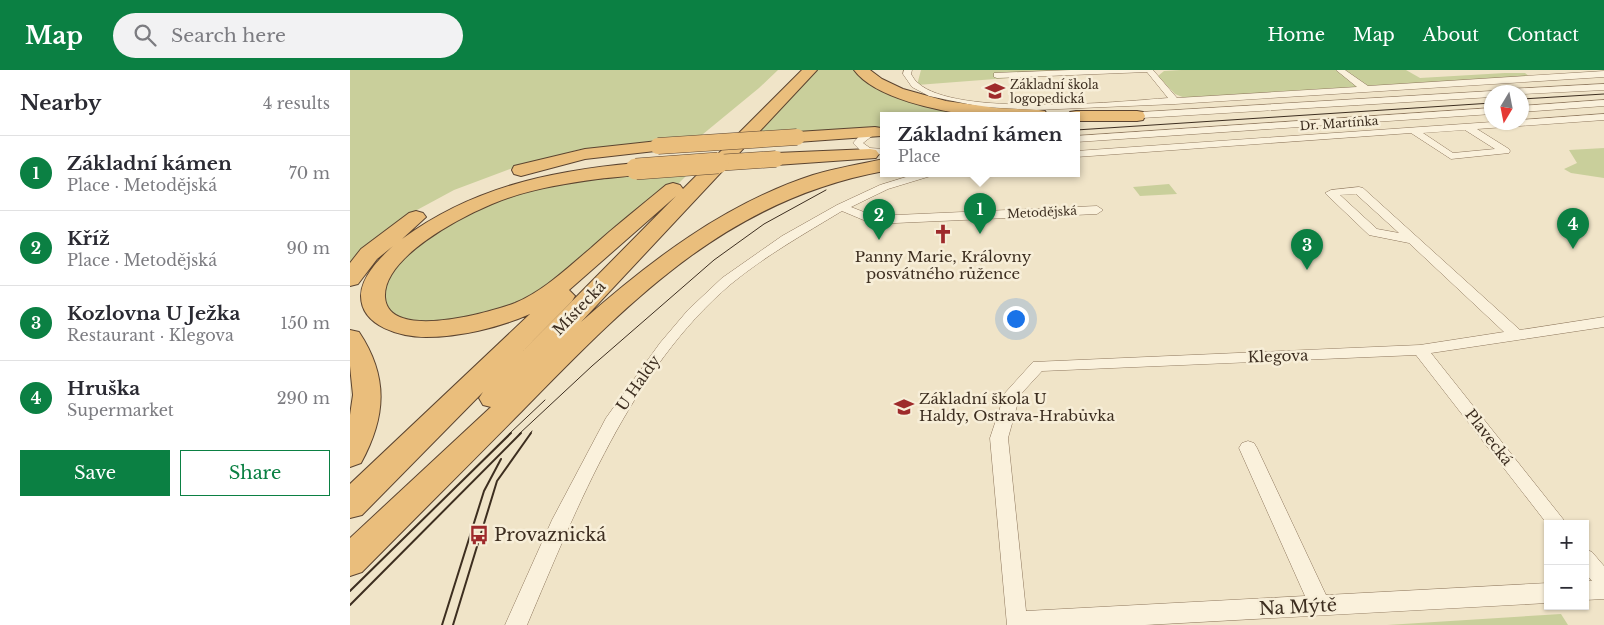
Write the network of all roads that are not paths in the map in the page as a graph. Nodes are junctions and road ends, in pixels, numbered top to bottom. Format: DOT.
graph roads {
  1 [pos="794,70"];
  2 [pos="810,70"];
  3 [pos="861,70"];
  4 [pos="908,70"];
  5 [pos="1148,70"];
  6 [pos="1340,70"];
  7 [pos="1604,74"];
  8 [pos="997,75"];
  9 [pos="1604,87"];
  10 [pos="1584,88"];
  11 [pos="1366,89"];
  12 [pos="1529,91"];
  13 [pos="1532,91"];
  14 [pos="1484,94"];
  15 [pos="1243,96"];
  16 [pos="1175,101"];
  17 [pos="1604,102"];
  18 [pos="1563,106"];
  19 [pos="1255,108"];
  20 [pos="1529,108"];
  21 [pos="1484,111"];
  22 [pos="1039,112"];
  23 [pos="1080,116"];
  24 [pos="1138,116"];
  25 [pos="1604,117"];
  26 [pos="1080,120"];
  27 [pos="1467,127"];
  28 [pos="1414,131"];
  29 [pos="879,132"];
  30 [pos="1181,132"];
  31 [pos="1080,139"];
  32 [pos="1192,147"];
  33 [pos="880,152"];
  34 [pos="880,152"];
  35 [pos="1080,154"];
  36 [pos="880,166"];
  37 [pos="917,177"];
  38 [pos="673,188"];
  39 [pos="841,207"];
  40 [pos="1096,210"];
  41 [pos="1414,240"];
  42 [pos="350,279"];
  43 [pos="1604,322"];
  44 [pos="1516,335"];
  45 [pos="350,338"];
  46 [pos="1420,350"];
  47 [pos="1038,366"];
  48 [pos="1248,448"];
  49 [pos="350,455"];
  50 [pos="350,505"];
  51 [pos="1555,520"];
  52 [pos="350,546"];
  53 [pos="350,561"];
  54 [pos="1589,563"];
  55 [pos="1604,581"];
  56 [pos="1604,590"];
  57 [pos="1589,591"];
  58 [pos="1544,593"];
  59 [pos="1320,606"];
  60 [pos="516,625"];
  1 -- 38 [label="highway, Místecká"];
  2 -- 52 [label="highway, Místecká"];
  3 -- 22 [label="highway"];
  4 -- 22 [label="street"];
  5 -- 8 [label="street"];
  5 -- 16 [label="street"];
  6 -- 11 [label="street"];
  7 -- 11 [label="street"];
  9 -- 10 [label="street"];
  10 -- 13 [label="street"];
  10 -- 17 [label="street"];
  11 -- 15 [label="street"];
  12 -- 13 [label="street"];
  13 -- 18 [label="street"];
  14 -- 19 [label="street, Dr. Martínka"];
  15 -- 16 [label="street"];
  15 -- 19 [label="street"];
  16 -- 22 [label="street"];
  17 -- 18 [label="street"];
  18 -- 20 [label="street"];
  19 -- 24 [label="street, Dr. Martínka"];
  21 -- 30 [label="street, Dr. Martínka"];
  23 -- 24 [label="highway"];
  24 -- 26 [label="street, Dr. Martínka"];
  25 -- 27 [label="street, Dr. Martínka"];
  27 -- 28 [label="street, Dr. Martínka"];
  27 -- 28 [label="street"];
  28 -- 32 [label="street, Dr. Martínka"];
  29 -- 34 [label="street"];
  29 -- 42 [label="highway, bridge"];
  30 -- 31 [label="street, Dr. Martínka"];
  30 -- 32 [label="street"];
  32 -- 35 [label="street, Dr. Martínka"];
  33 -- 38 [label="highway, bridge"];
  36 -- 53 [label="highway"];
  37 -- 39 [label="street"];
  38 -- 50 [label="highway, Místecká"];
  39 -- 40 [label="street, Metodějská"];
  39 -- 60 [label="street, U Haldy"];
  41 -- 41 [label="street"];
  41 -- 44 [label="street"];
  43 -- 44 [label="street, Klegova"];
  44 -- 46 [label="street, Klegova"];
  45 -- 49 [label="highway"];
  46 -- 47 [label="street, Klegova"];
  46 -- 51 [label="street, Plavecká"];
  47 -- 59 [label="street, Na Mýtě"];
  48 -- 59 [label="street"];
  54 -- 55 [label="street"];
  56 -- 57 [label="street"];
  58 -- 59 [label="street, Na Mýtě"];
}
